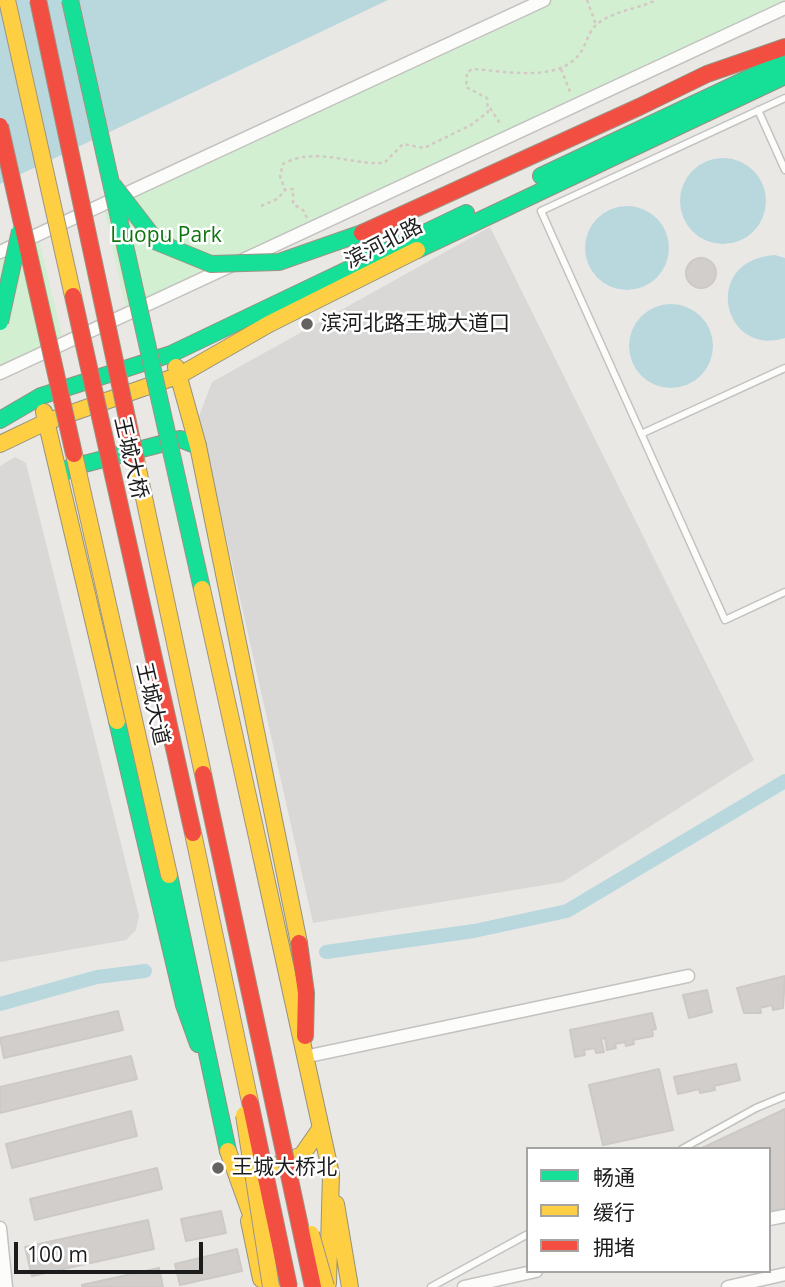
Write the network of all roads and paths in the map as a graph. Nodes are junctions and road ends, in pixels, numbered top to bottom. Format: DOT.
graph roads {
  1 [pos="7,0"];
  2 [pos="38,0"];
  3 [pos="70,0"];
  4 [pos="544,0"];
  5 [pos="587,0"];
  6 [pos="656,0"];
  7 [pos="785,8"];
  8 [pos="596,25"];
  9 [pos="785,47"];
  10 [pos="785,61"];
  11 [pos="561,69"];
  12 [pos="785,76"];
  13 [pos="785,98"];
  14 [pos="580,103"];
  15 [pos="489,104"];
  16 [pos="758,110"];
  17 [pos="0,126"];
  18 [pos="515,133"];
  19 [pos="785,170"];
  20 [pos="109,180"];
  21 [pos="285,190"];
  22 [pos="261,206"];
  23 [pos="21,223"];
  24 [pos="311,228"];
  25 [pos="0,252"];
  26 [pos="0,322"];
  27 [pos="171,354"];
  28 [pos="785,368"];
  29 [pos="0,373"];
  30 [pos="180,375"];
  31 [pos="41,397"];
  32 [pos="0,420"];
  33 [pos="46,422"];
  34 [pos="641,434"];
  35 [pos="0,444"];
  36 [pos="198,446"];
  37 [pos="59,477"];
  38 [pos="785,592"];
  39 [pos="213,924"];
  40 [pos="688,976"];
  41 [pos="304,1057"];
  42 [pos="216,1094"];
  43 [pos="785,1096"];
  44 [pos="279,1117"];
  45 [pos="320,1129"];
  46 [pos="686,1147"];
  47 [pos="228,1152"];
  48 [pos="331,1174"];
  49 [pos="245,1200"];
  50 [pos="0,1228"];
  51 [pos="526,1235"];
  52 [pos="527,1273"];
  53 [pos="785,1274"];
  54 [pos="6,1287"];
  55 [pos="263,1287"];
  56 [pos="271,1287"];
  57 [pos="278,1287"];
  58 [pos="289,1287"];
  59 [pos="313,1287"];
  60 [pos="327,1287"];
  61 [pos="349,1287"];
  62 [pos="431,1287"];
  63 [pos="464,1287"];
  64 [pos="728,1287"];
  1 -- 39 [label="main road, 王城大桥, bridge"];
  2 -- 44 [label="main road, 王城大桥, bridge"];
  3 -- 20 [label="main road, bridge"];
  4 -- 25 [label="street"];
  5 -- 8 [label="path"];
  6 -- 8 [label="path"];
  7 -- 14 [label="street"];
  8 -- 11 [label="path"];
  9 -- 20 [label="main road, bridge"];
  10 -- 27 [label="main road, 滨河北路"];
  11 -- 14 [label="path"];
  11 -- 15 [label="path"];
  12 -- 30 [label="main road, 滨河北路"];
  13 -- 16 [label="lane"];
  14 -- 18 [label="street"];
  15 -- 18 [label="path"];
  15 -- 21 [label="path"];
  16 -- 19 [label="lane"];
  16 -- 34 [label="lane"];
  17 -- 23 [label="main road, 王城大道, bridge"];
  18 -- 24 [label="street"];
  20 -- 41 [label="main road, bridge"];
  21 -- 22 [label="path"];
  21 -- 24 [label="path"];
  23 -- 26 [label="main road, bridge"];
  23 -- 42 [label="main road, 王城大道, bridge"];
  24 -- 29 [label="street"];
  27 -- 30 [label="main road"];
  27 -- 31 [label="main road, 滨河北路"];
  28 -- 34 [label="lane"];
  30 -- 33 [label="main road, 滨河北路"];
  30 -- 36 [label="main road"];
  31 -- 32 [label="main road, 滨河北路"];
  31 -- 33 [label="main road"];
  33 -- 35 [label="main road, 滨河北路"];
  33 -- 37 [label="main road"];
  34 -- 38 [label="lane"];
  36 -- 37 [label="main road"];
  36 -- 41 [label="main road"];
  37 -- 42 [label="main road"];
  39 -- 56 [label="main road, bridge"];
  39 -- 58 [label="main road, bridge"];
  40 -- 41 [label="street"];
  41 -- 45 [label="main road"];
  42 -- 47 [label="main road, 王城大道"];
  43 -- 46 [label="lane"];
  44 -- 59 [label="main road, bridge"];
  44 -- 60 [label="main road, bridge"];
  45 -- 47 [label="main road"];
  45 -- 48 [label="main road"];
  47 -- 49 [label="main road, 王城大道"];
  48 -- 60 [label="main road"];
  48 -- 61 [label="main road"];
  49 -- 55 [label="main road"];
  49 -- 57 [label="main road, 王城大道"];
  50 -- 54 [label="street"];
  51 -- 62 [label="lane"];
  52 -- 63 [label="street"];
  53 -- 64 [label="street"];
}
